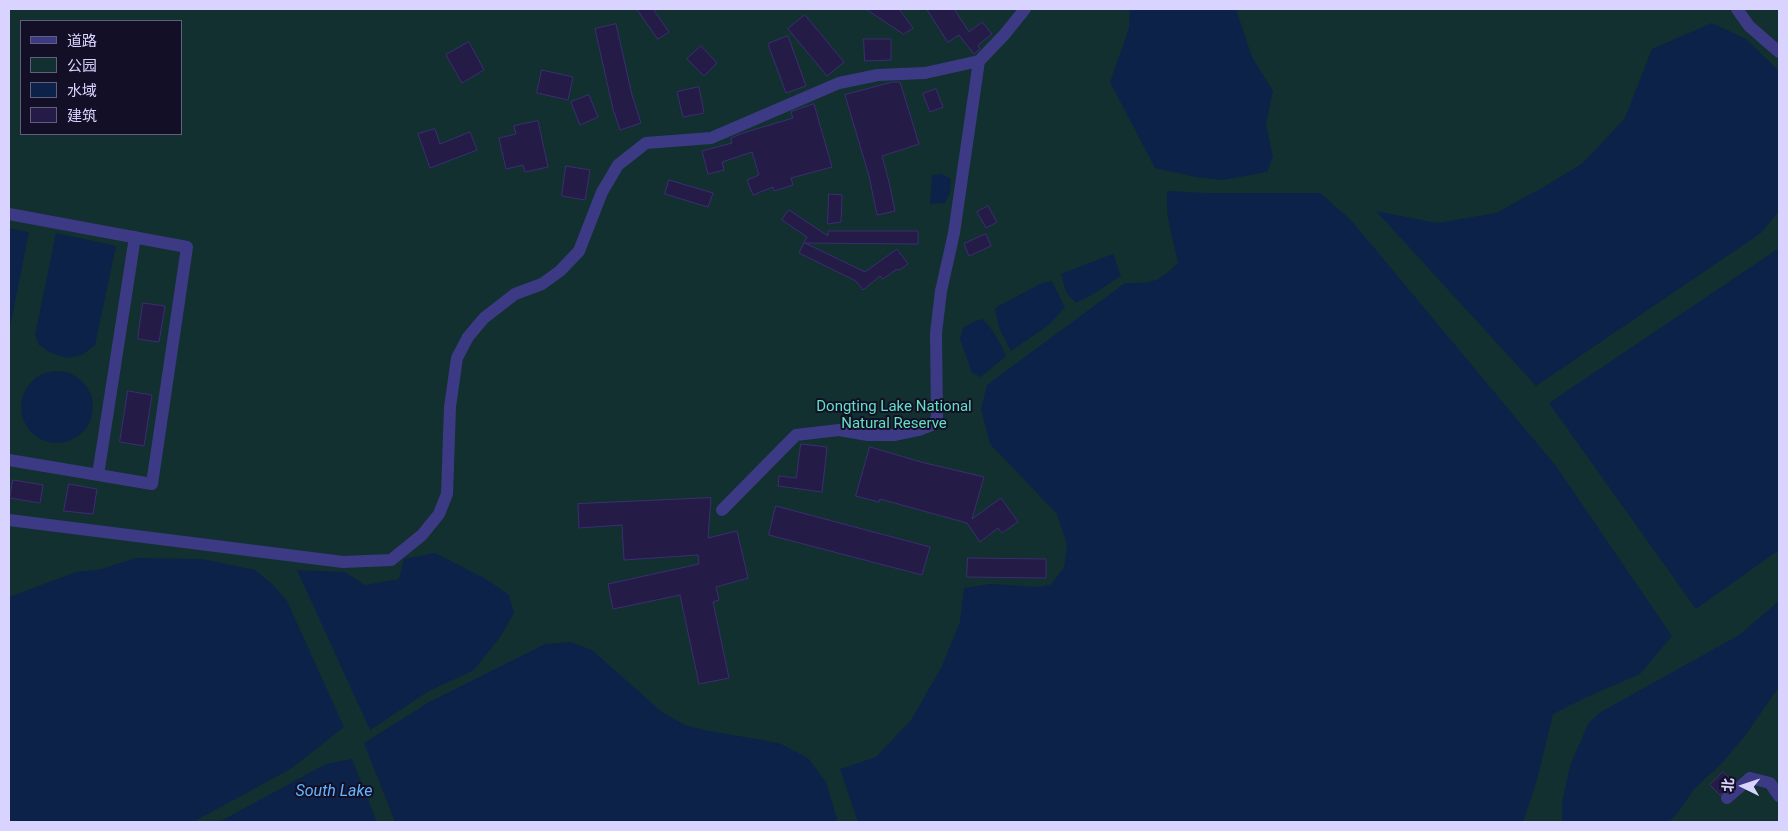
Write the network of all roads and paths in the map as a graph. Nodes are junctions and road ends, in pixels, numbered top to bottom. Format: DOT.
graph roads {
  1 [pos="1025,9"];
  2 [pos="1737,9"];
  3 [pos="1779,52"];
  4 [pos="979,61"];
  5 [pos="9,214"];
  6 [pos="135,237"];
  7 [pos="9,460"];
  8 [pos="98,475"];
  9 [pos="722,510"];
  10 [pos="9,520"];
  11 [pos="1779,796"];
  12 [pos="1727,798"];
  1 -- 4 [label="street"];
  2 -- 3 [label="street"];
  4 -- 9 [label="street"];
  4 -- 10 [label="street"];
  5 -- 6 [label="street"];
  6 -- 8 [label="street"];
  6 -- 8 [label="street"];
  7 -- 8 [label="street"];
  11 -- 12 [label="street"];
}
